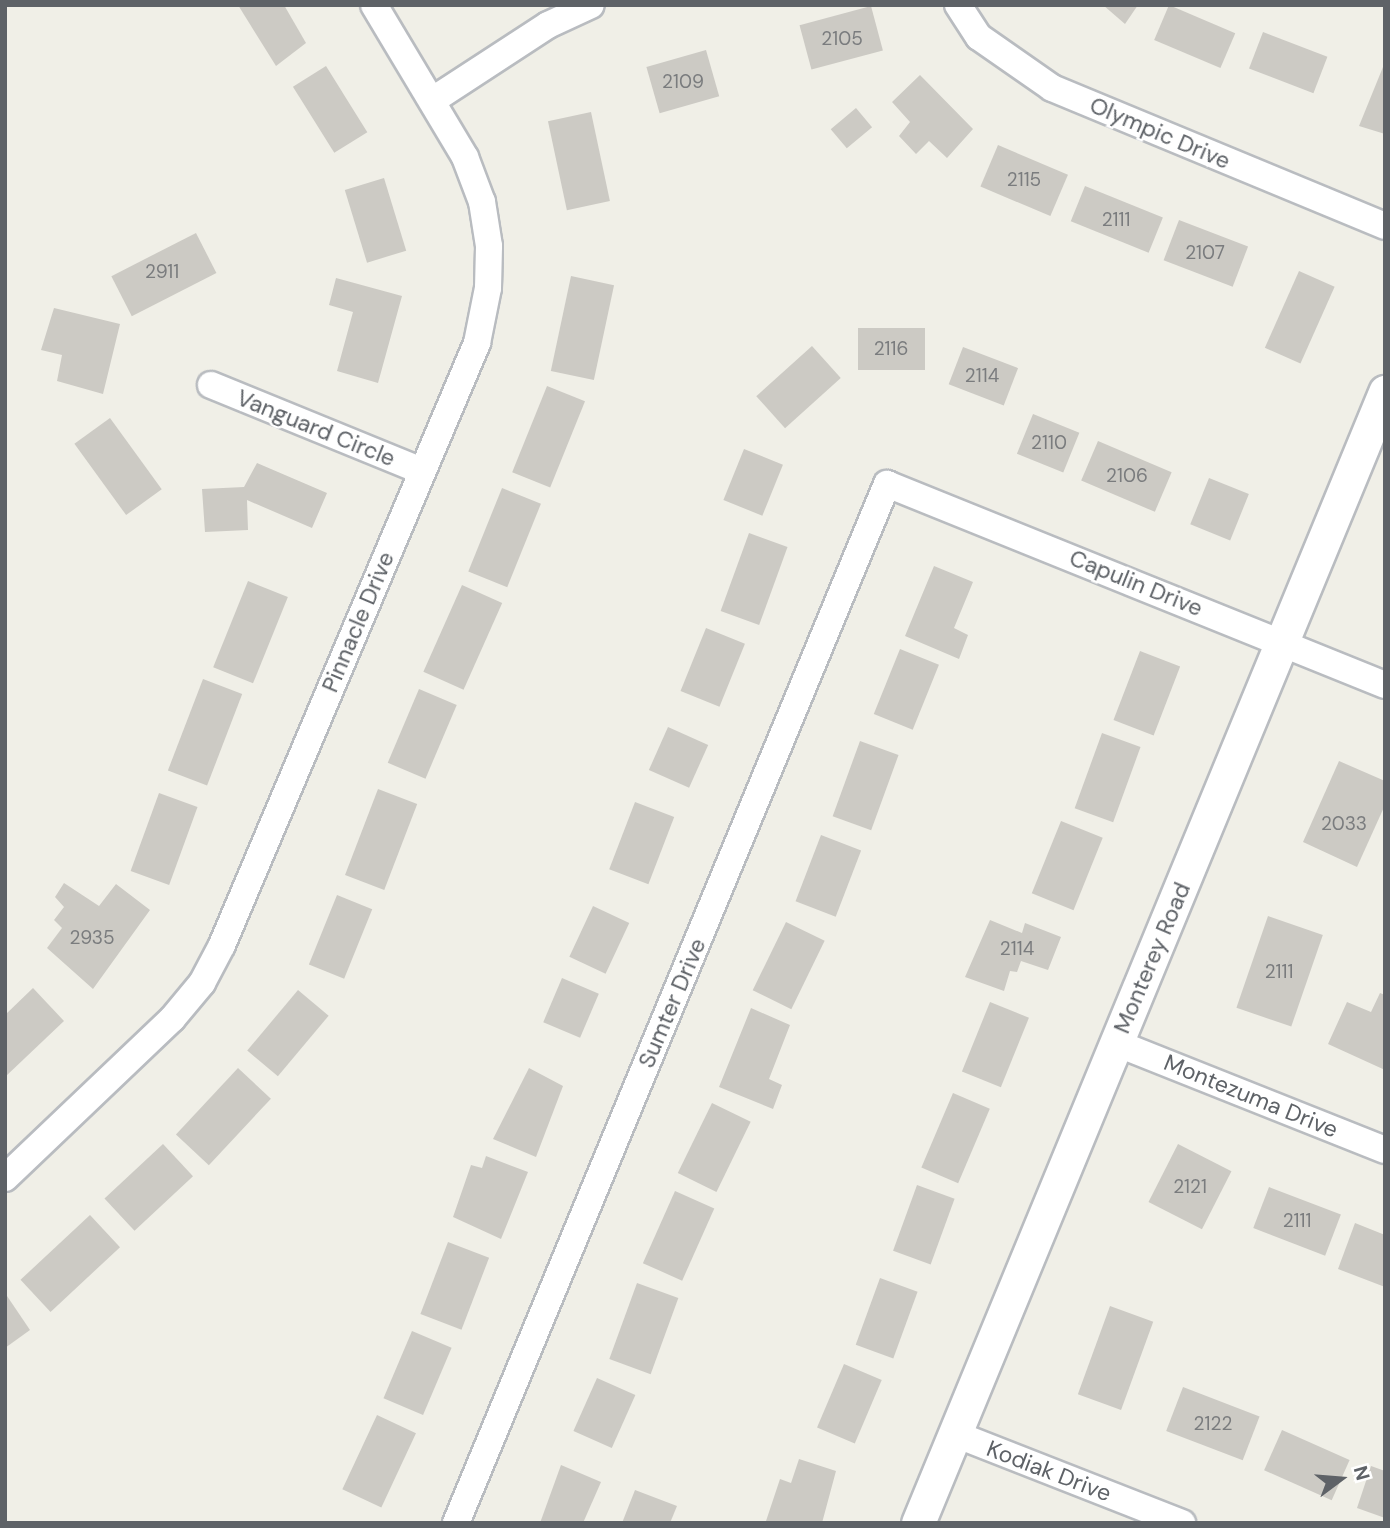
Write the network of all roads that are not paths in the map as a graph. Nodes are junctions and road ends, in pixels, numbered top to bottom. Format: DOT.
graph roads {
  1 [pos="374,5"];
  2 [pos="590,5"];
  3 [pos="958,5"];
  4 [pos="433,100"];
  5 [pos="1385,226"];
  6 [pos="211,385"];
  7 [pos="1385,392"];
  8 [pos="422,471"];
  9 [pos="887,484"];
  10 [pos="1283,642"];
  11 [pos="1385,685"];
  12 [pos="1116,1043"];
  13 [pos="1385,1150"];
  14 [pos="5,1178"];
  15 [pos="956,1434"];
  16 [pos="456,1523"];
  17 [pos="918,1523"];
  18 [pos="1182,1523"];
  1 -- 4 [label="street, Pinnacle Drive"];
  2 -- 4 [label="street"];
  3 -- 5 [label="street, Olympic Drive"];
  4 -- 8 [label="street, Pinnacle Drive"];
  6 -- 8 [label="street, Vanguard Circle"];
  7 -- 10 [label="street, Monterey Road"];
  8 -- 14 [label="street, Pinnacle Drive"];
  9 -- 10 [label="street, Capulin Drive"];
  9 -- 16 [label="street, Sumter Drive"];
  10 -- 11 [label="street, Capulin Drive"];
  10 -- 12 [label="street, Monterey Road"];
  12 -- 13 [label="street, Montezuma Drive"];
  12 -- 15 [label="street, Monterey Road"];
  15 -- 17 [label="street, Monterey Road"];
  15 -- 18 [label="street, Kodiak Drive"];
}
